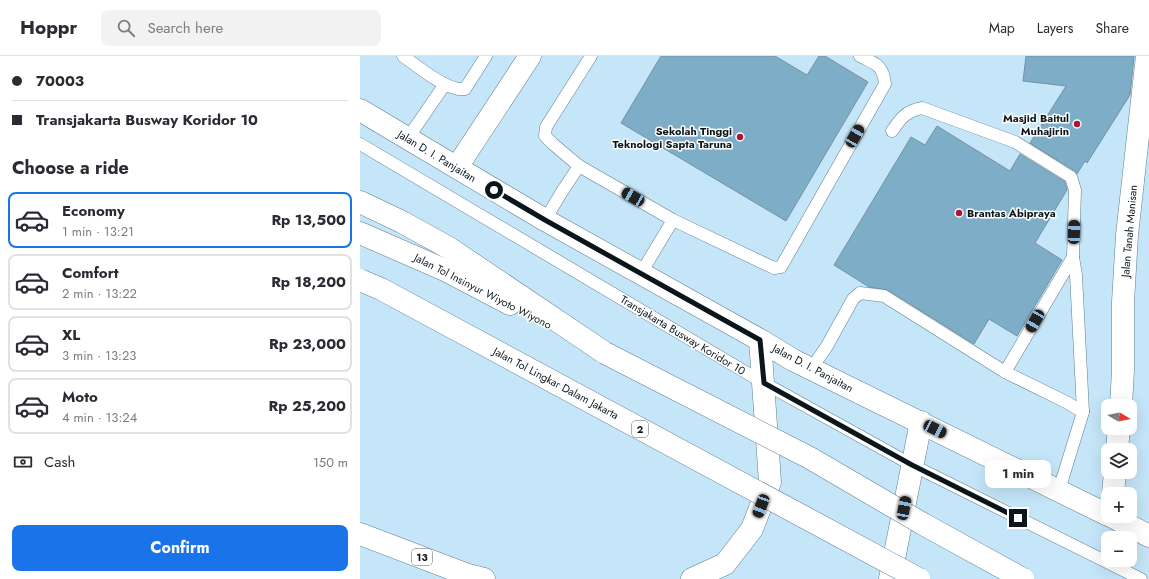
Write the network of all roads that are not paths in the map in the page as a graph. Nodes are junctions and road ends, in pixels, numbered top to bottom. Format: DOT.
graph roads {
  1 [pos="403,56"];
  2 [pos="486,56"];
  3 [pos="530,56"];
  4 [pos="591,56"];
  5 [pos="860,56"];
  6 [pos="1147,56"];
  7 [pos="444,84"];
  8 [pos="360,110"];
  9 [pos="892,131"];
  10 [pos="408,138"];
  11 [pos="360,144"];
  12 [pos="579,166"];
  13 [pos="456,167"];
  14 [pos="360,202"];
  15 [pos="545,220"];
  16 [pos="673,220"];
  17 [pos="360,233"];
  18 [pos="1073,257"];
  19 [pos="641,274"];
  20 [pos="360,280"];
  21 [pos="760,340"];
  22 [pos="605,353"];
  23 [pos="811,369"];
  24 [pos="1005,372"];
  25 [pos="764,383"];
  26 [pos="1121,399"];
  27 [pos="1083,412"];
  28 [pos="921,422"];
  29 [pos="912,465"];
  30 [pos="1059,490"];
  31 [pos="1101,511"];
  32 [pos="1124,523"];
  33 [pos="360,534"];
  34 [pos="1149,536"];
  35 [pos="484,579"];
  36 [pos="692,579"];
  37 [pos="890,579"];
  38 [pos="920,579"];
  39 [pos="1023,579"];
  40 [pos="1141,579"];
  1 -- 7 [label="lane"];
  2 -- 7 [label="lane"];
  3 -- 13 [label="main road"];
  4 -- 12 [label="lane"];
  5 -- 16 [label="lane"];
  6 -- 26 [label="main road, Jalan Tanah Manisan"];
  7 -- 10 [label="lane"];
  8 -- 10 [label="main road, Jalan D. I. Panjaitan"];
  9 -- 18 [label="lane"];
  10 -- 13 [label="main road, Jalan D. I. Panjaitan"];
  11 -- 25 [label="lane, Transjakarta Busway Koridor 10"];
  12 -- 15 [label="lane"];
  12 -- 16 [label="lane"];
  13 -- 15 [label="main road, Jalan D. I. Panjaitan"];
  14 -- 22 [label="main road"];
  15 -- 19 [label="main road, Jalan D. I. Panjaitan"];
  16 -- 19 [label="lane"];
  17 -- 22 [label="main road, Jalan Tol Insinyur Wiyoto Wiyono"];
  18 -- 24 [label="lane"];
  18 -- 27 [label="lane"];
  19 -- 21 [label="main road, Jalan D. I. Panjaitan"];
  20 -- 38 [label="main road, Jalan Tol Lingkar Dalam Jakarta / 2, bridge"];
  21 -- 23 [label="main road, Jalan D. I. Panjaitan"];
  21 -- 25 [label="main road"];
  22 -- 39 [label="main road, bridge"];
  23 -- 24 [label="lane"];
  23 -- 28 [label="main road, Jalan D. I. Panjaitan"];
  24 -- 27 [label="lane"];
  25 -- 29 [label="lane, Transjakarta Busway Koridor 10"];
  25 -- 36 [label="main road"];
  27 -- 30 [label="lane"];
  28 -- 29 [label="main road"];
  28 -- 30 [label="main road, Jalan D. I. Panjaitan"];
  29 -- 37 [label="main road"];
  29 -- 40 [label="lane, Transjakarta Busway Koridor 10"];
  30 -- 31 [label="main road, Jalan D. I. Panjaitan"];
  32 -- 34 [label="main road"];
  33 -- 35 [label="main road, 13"];
}
